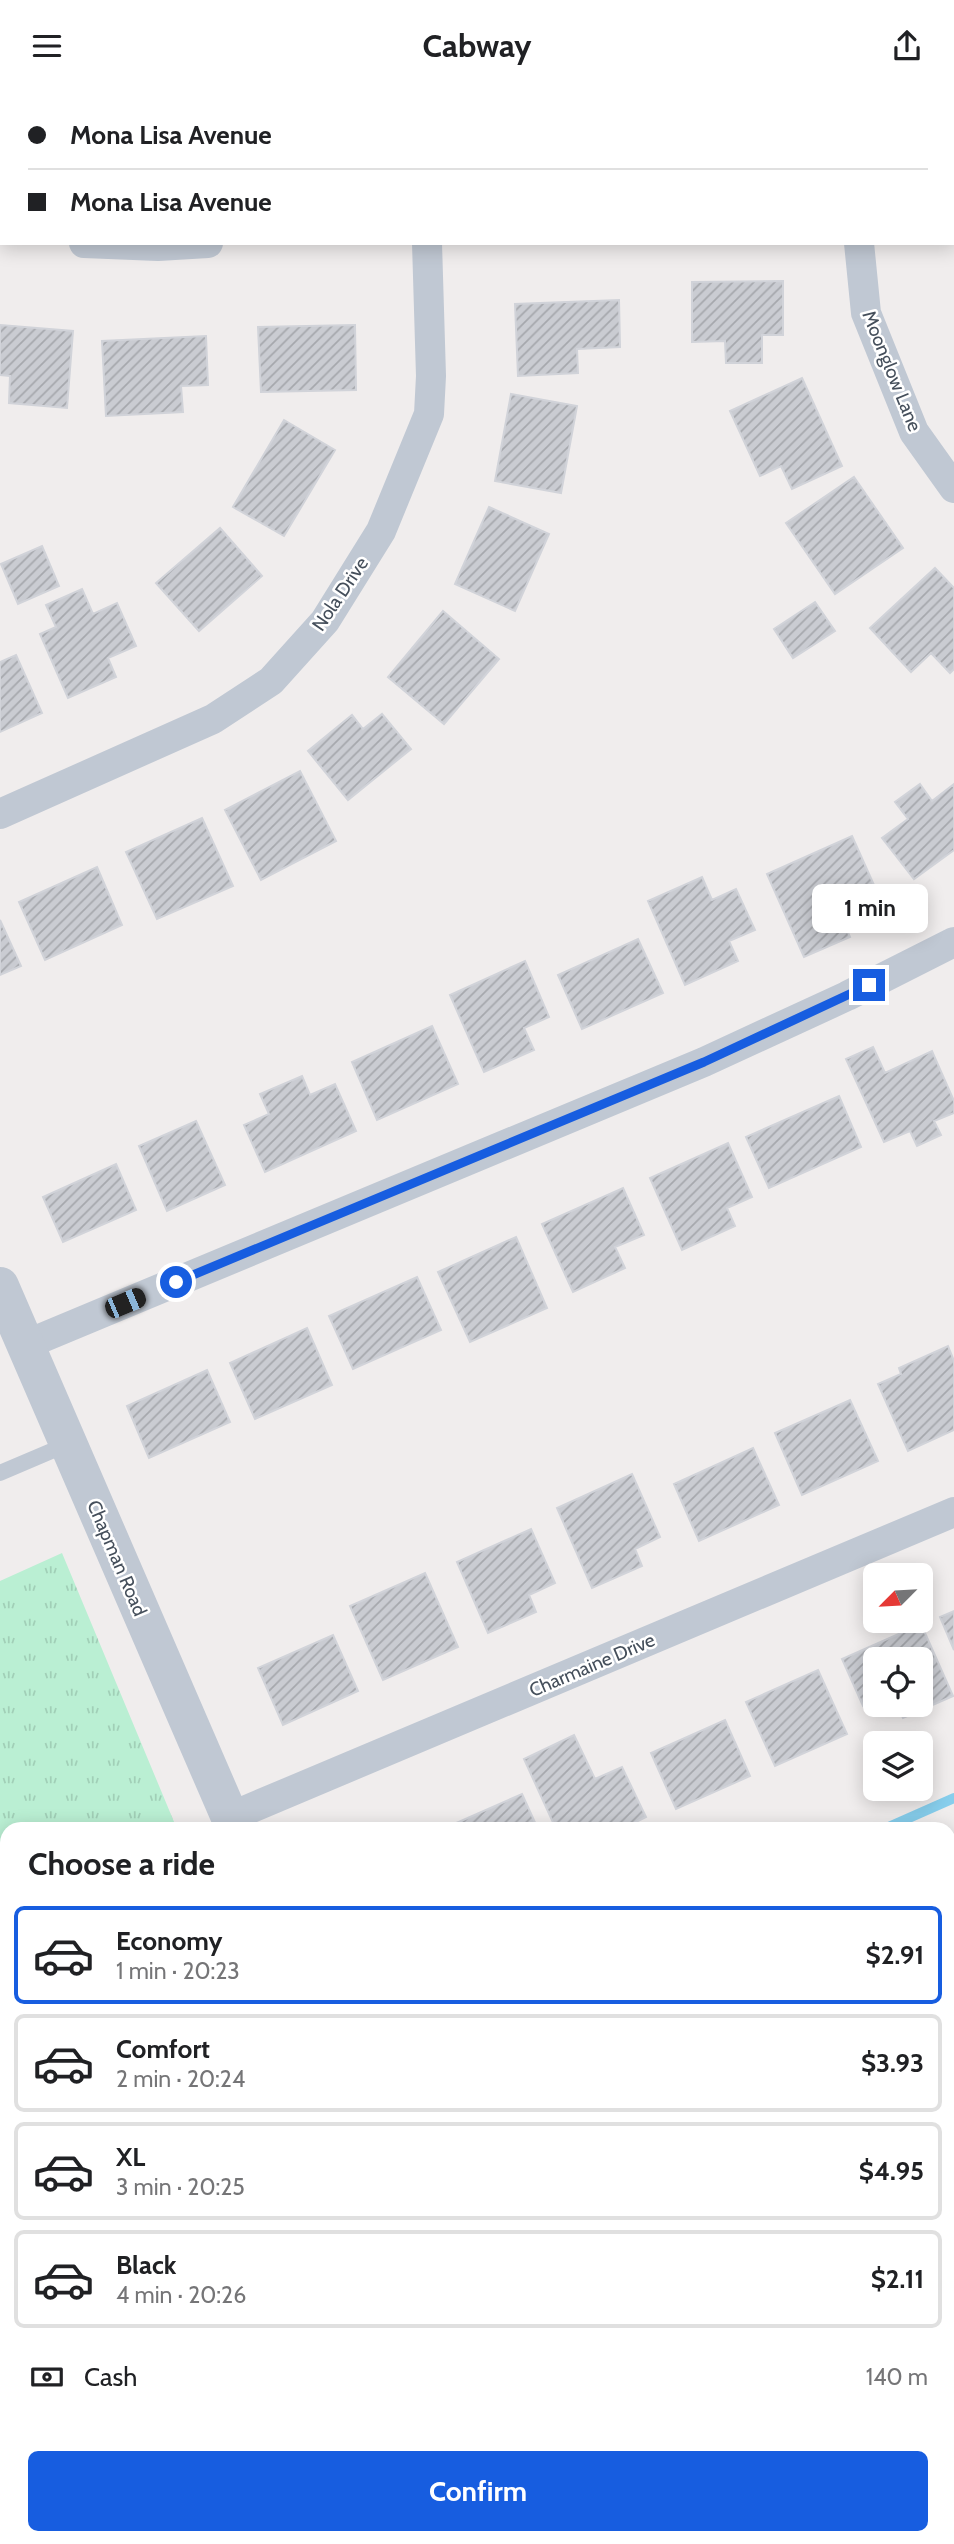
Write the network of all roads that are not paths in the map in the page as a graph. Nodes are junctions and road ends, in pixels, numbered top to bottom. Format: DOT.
graph roads {
  1 [pos="133,245"];
  2 [pos="175,245"];
  3 [pos="427,245"];
  4 [pos="859,245"];
  5 [pos="954,488"];
  6 [pos="0,814"];
  7 [pos="954,942"];
  8 [pos="0,1286"];
  9 [pos="25,1345"];
  10 [pos="68,1444"];
  11 [pos="0,1473"];
  12 [pos="954,1512"];
  13 [pos="233,1822"];
  14 [pos="235,1822"];
  1 -- 2 [label="street"];
  3 -- 6 [label="street, Nola Drive"];
  4 -- 5 [label="street, Moonglow Lane"];
  7 -- 9 [label="street"];
  8 -- 9 [label="street, Chapman Road"];
  9 -- 10 [label="street, Chapman Road"];
  10 -- 11 [label="lane"];
  10 -- 13 [label="street, Chapman Road"];
  12 -- 14 [label="street, Charmaine Drive"];
}
